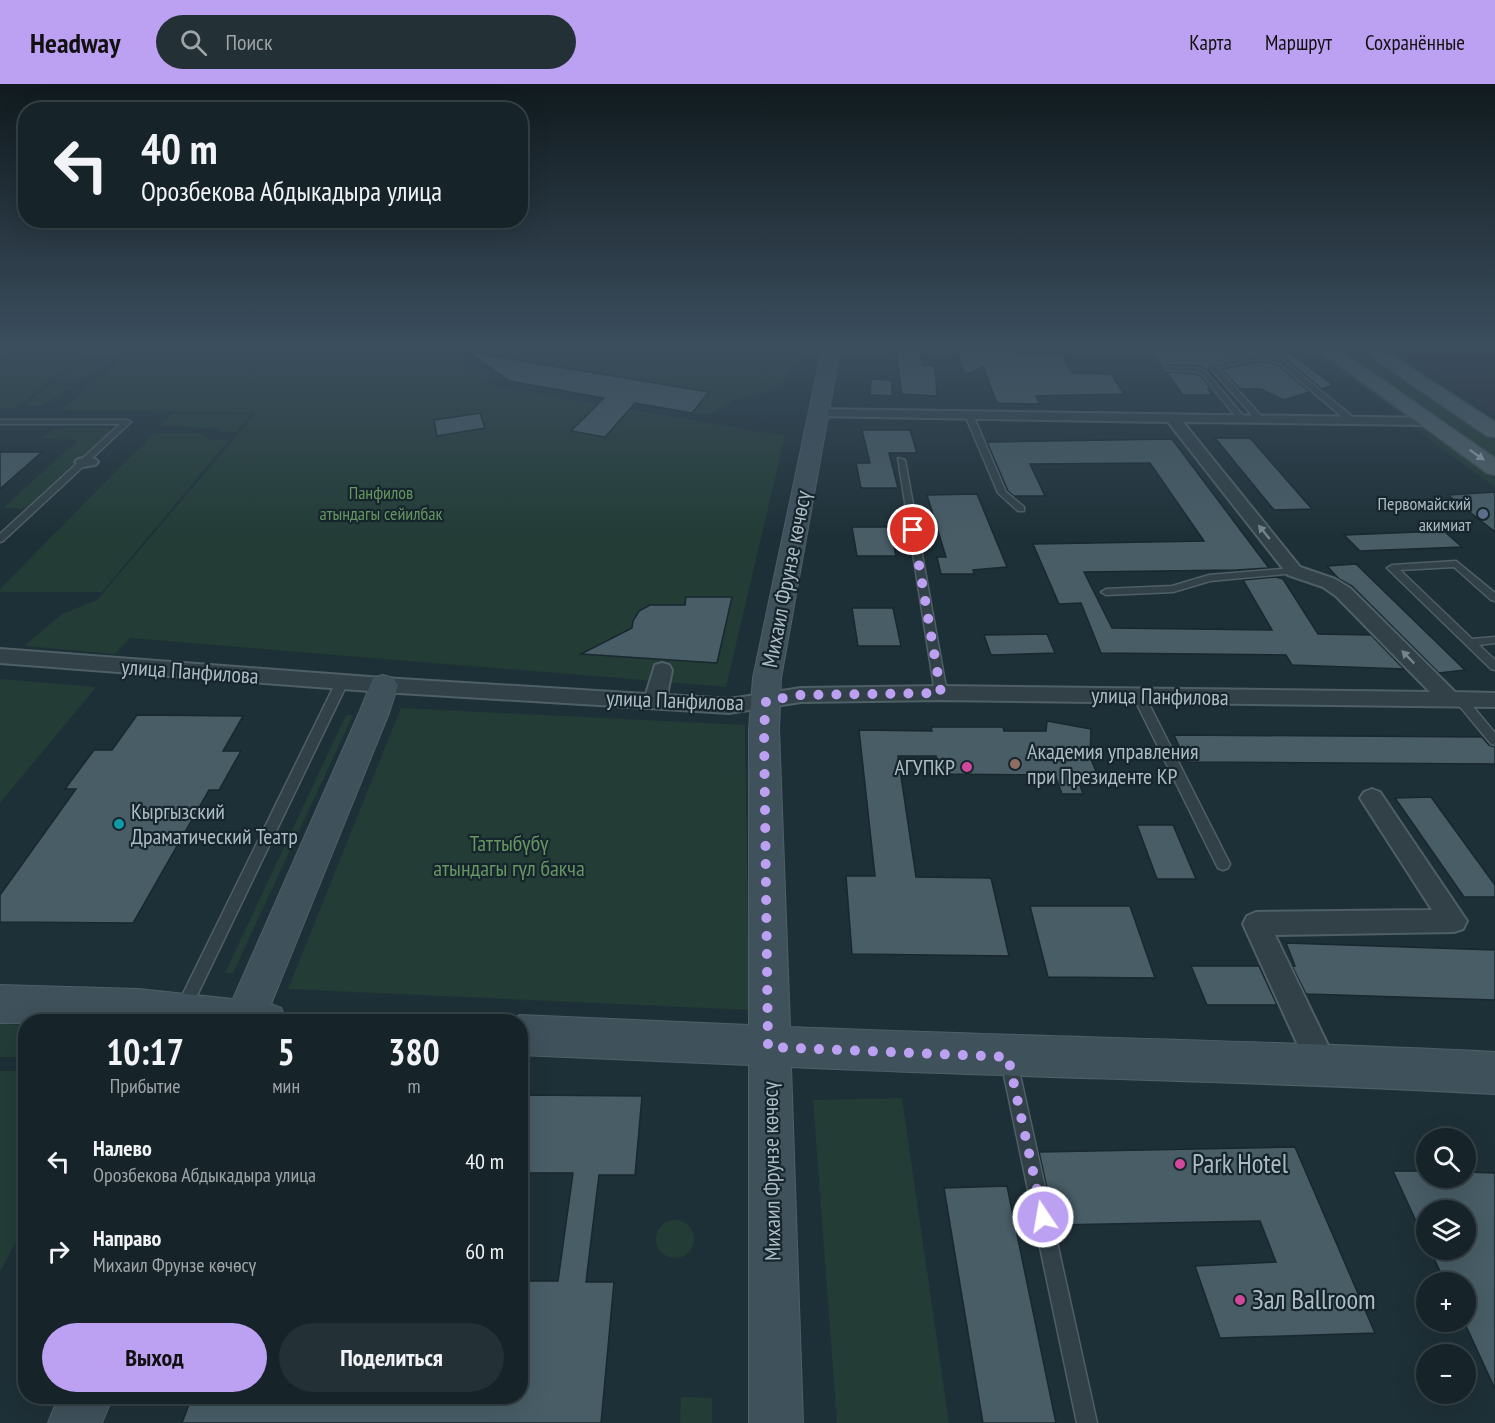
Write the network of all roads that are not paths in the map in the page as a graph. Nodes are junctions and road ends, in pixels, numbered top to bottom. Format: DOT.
graph roads {
  1 [pos="1236,411"];
  2 [pos="1253,411"];
  3 [pos="1341,411"];
  4 [pos="1414,411"];
  5 [pos="1465,411"];
  6 [pos="818,413"];
  7 [pos="969,415"];
  8 [pos="1172,418"];
  9 [pos="1242,419"];
  10 [pos="1260,419"];
  11 [pos="1351,420"];
  12 [pos="0,422"];
  13 [pos="1429,422"];
  14 [pos="1495,431"];
  15 [pos="901,460"];
  16 [pos="1495,468"];
  17 [pos="1021,509"];
  18 [pos="0,538"];
  19 [pos="1294,571"];
  20 [pos="1106,592"];
  21 [pos="1495,598"];
  22 [pos="1495,640"];
  23 [pos="1472,642"];
  24 [pos="0,656"];
  25 [pos="1495,666"];
  26 [pos="662,670"];
  27 [pos="342,682"];
  28 [pos="383,685"];
  29 [pos="941,693"];
  30 [pos="1138,696"];
  31 [pos="1455,699"];
  32 [pos="1495,700"];
  33 [pos="655,701"];
  34 [pos="766,701"];
  35 [pos="1495,741"];
  36 [pos="1372,798"];
  37 [pos="1223,864"];
  38 [pos="0,1004"];
  39 [pos="181,1012"];
  40 [pos="197,1014"];
  41 [pos="254,1014"];
  42 [pos="528,1035"];
  43 [pos="768,1047"];
  44 [pos="1008,1057"];
  45 [pos="1322,1064"];
  46 [pos="1495,1072"];
  47 [pos="83,1404"];
  48 [pos="75,1423"];
  49 [pos="776,1423"];
  50 [pos="1087,1423"];
  1 -- 9 [label="lane"];
  2 -- 10 [label="lane"];
  3 -- 11 [label="lane"];
  4 -- 13 [label="main road"];
  5 -- 14 [label="main road"];
  6 -- 7 [label="street"];
  6 -- 34 [label="main road, Михаил Фрунзе көчөсү"];
  7 -- 8 [label="street"];
  7 -- 17 [label="lane"];
  8 -- 9 [label="street"];
  19 -- 8 [label="street, one-way"];
  9 -- 10 [label="street"];
  10 -- 11 [label="street"];
  11 -- 13 [label="street"];
  12 -- 18 [label="lane"];
  13 -- 16 [label="main road, one-way"];
  15 -- 29 [label="lane"];
  19 -- 20 [label="lane"];
  31 -- 19 [label="street, one-way"];
  21 -- 23 [label="lane"];
  22 -- 23 [label="lane"];
  23 -- 25 [label="lane"];
  24 -- 27 [label="street, улица Панфилова"];
  26 -- 33 [label="street"];
  27 -- 28 [label="street, улица Панфилова"];
  27 -- 39 [label="lane"];
  28 -- 33 [label="street, улица Панфилова"];
  28 -- 41 [label="main road"];
  29 -- 30 [label="street, улица Панфилова"];
  29 -- 34 [label="street, улица Панфилова"];
  30 -- 31 [label="street, улица Панфилова"];
  30 -- 37 [label="lane"];
  31 -- 32 [label="street, улица Панфилова"];
  31 -- 35 [label="lane"];
  33 -- 34 [label="street, улица Панфилова"];
  34 -- 43 [label="main road, Михаил Фрунзе көчөсү"];
  36 -- 45 [label="street"];
  38 -- 39 [label="main road"];
  39 -- 40 [label="main road"];
  42 -- 43 [label="main road"];
  43 -- 44 [label="main road"];
  43 -- 49 [label="main road, Михаил Фрунзе көчөсү"];
  44 -- 45 [label="main road"];
  44 -- 50 [label="lane"];
  45 -- 46 [label="main road"];
  47 -- 48 [label="main road"];
}
